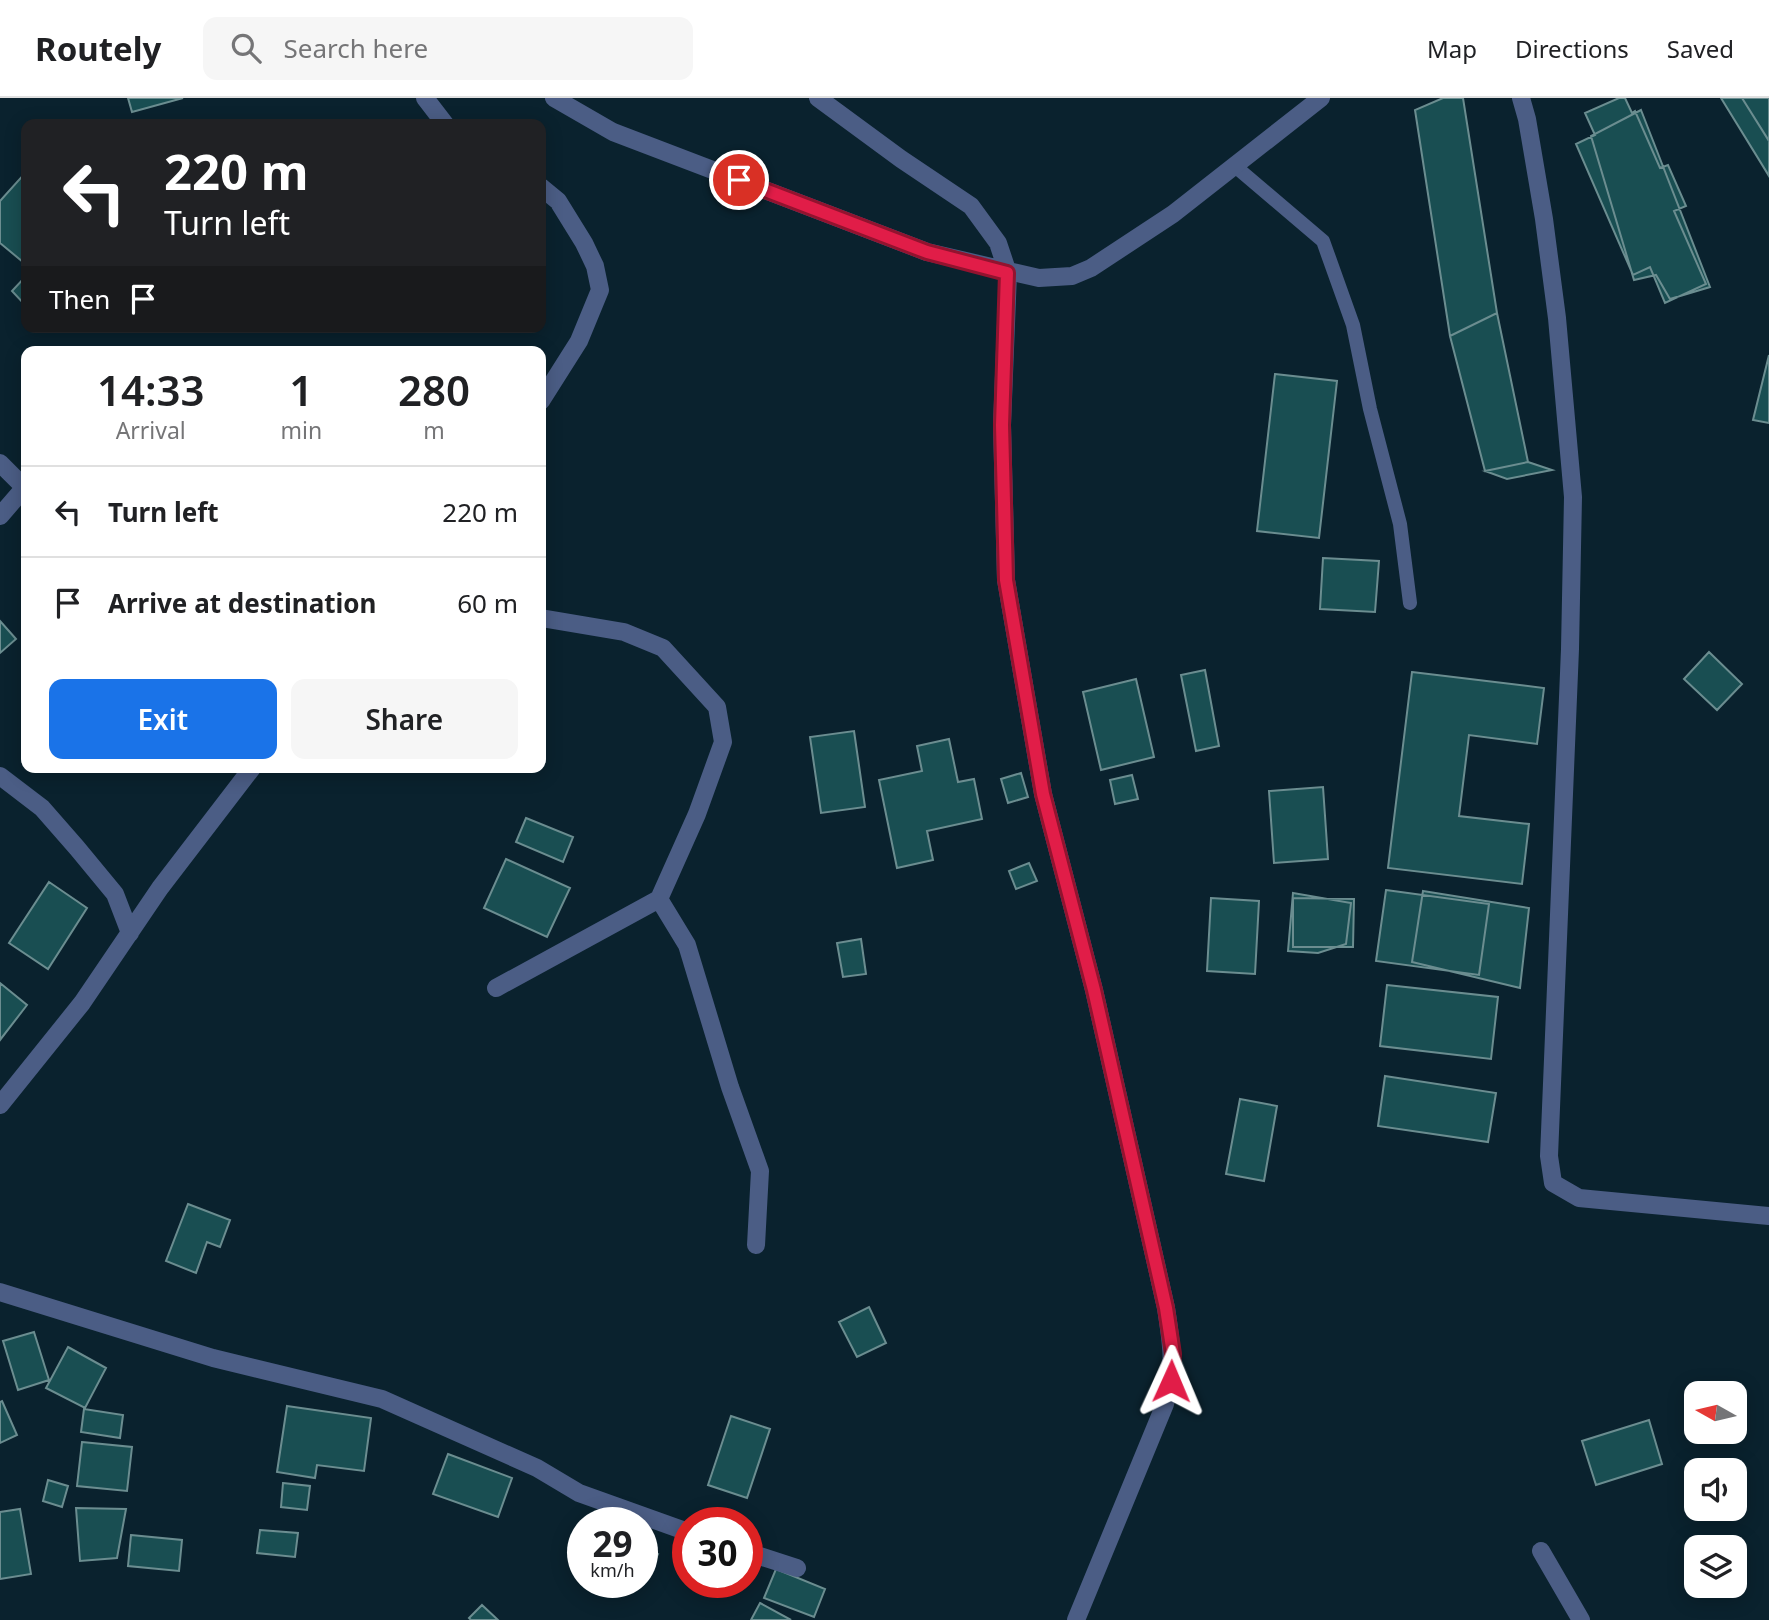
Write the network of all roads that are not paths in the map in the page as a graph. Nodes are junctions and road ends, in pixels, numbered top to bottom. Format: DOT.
graph roads {
  1 [pos="425,98"];
  2 [pos="554,98"];
  3 [pos="818,98"];
  4 [pos="1321,98"];
  5 [pos="1521,98"];
  6 [pos="441,119"];
  7 [pos="1236,167"];
  8 [pos="546,191"];
  9 [pos="1007,273"];
  10 [pos="546,393"];
  11 [pos="0,463"];
  12 [pos="21,482"];
  13 [pos="21,493"];
  14 [pos="0,516"];
  15 [pos="1410,603"];
  16 [pos="546,619"];
  17 [pos="248,773"];
  18 [pos="0,776"];
  19 [pos="659,899"];
  20 [pos="130,933"];
  21 [pos="496,988"];
  22 [pos="0,1105"];
  23 [pos="1769,1216"];
  24 [pos="756,1245"];
  25 [pos="0,1292"];
  26 [pos="672,1526"];
  27 [pos="1541,1551"];
  28 [pos="763,1557"];
  29 [pos="797,1568"];
  30 [pos="1076,1620"];
  31 [pos="1581,1620"];
  1 -- 6 [label="street"];
  2 -- 9 [label="street"];
  3 -- 9 [label="street"];
  4 -- 7 [label="street"];
  5 -- 23 [label="street"];
  7 -- 9 [label="street"];
  7 -- 15 [label="lane"];
  8 -- 10 [label="street"];
  9 -- 30 [label="street"];
  11 -- 12 [label="street"];
  13 -- 14 [label="street"];
  16 -- 19 [label="street"];
  17 -- 20 [label="street"];
  18 -- 20 [label="street"];
  19 -- 21 [label="street"];
  19 -- 24 [label="street"];
  20 -- 22 [label="street"];
  25 -- 26 [label="street"];
  27 -- 31 [label="street"];
  28 -- 29 [label="street"];
}
